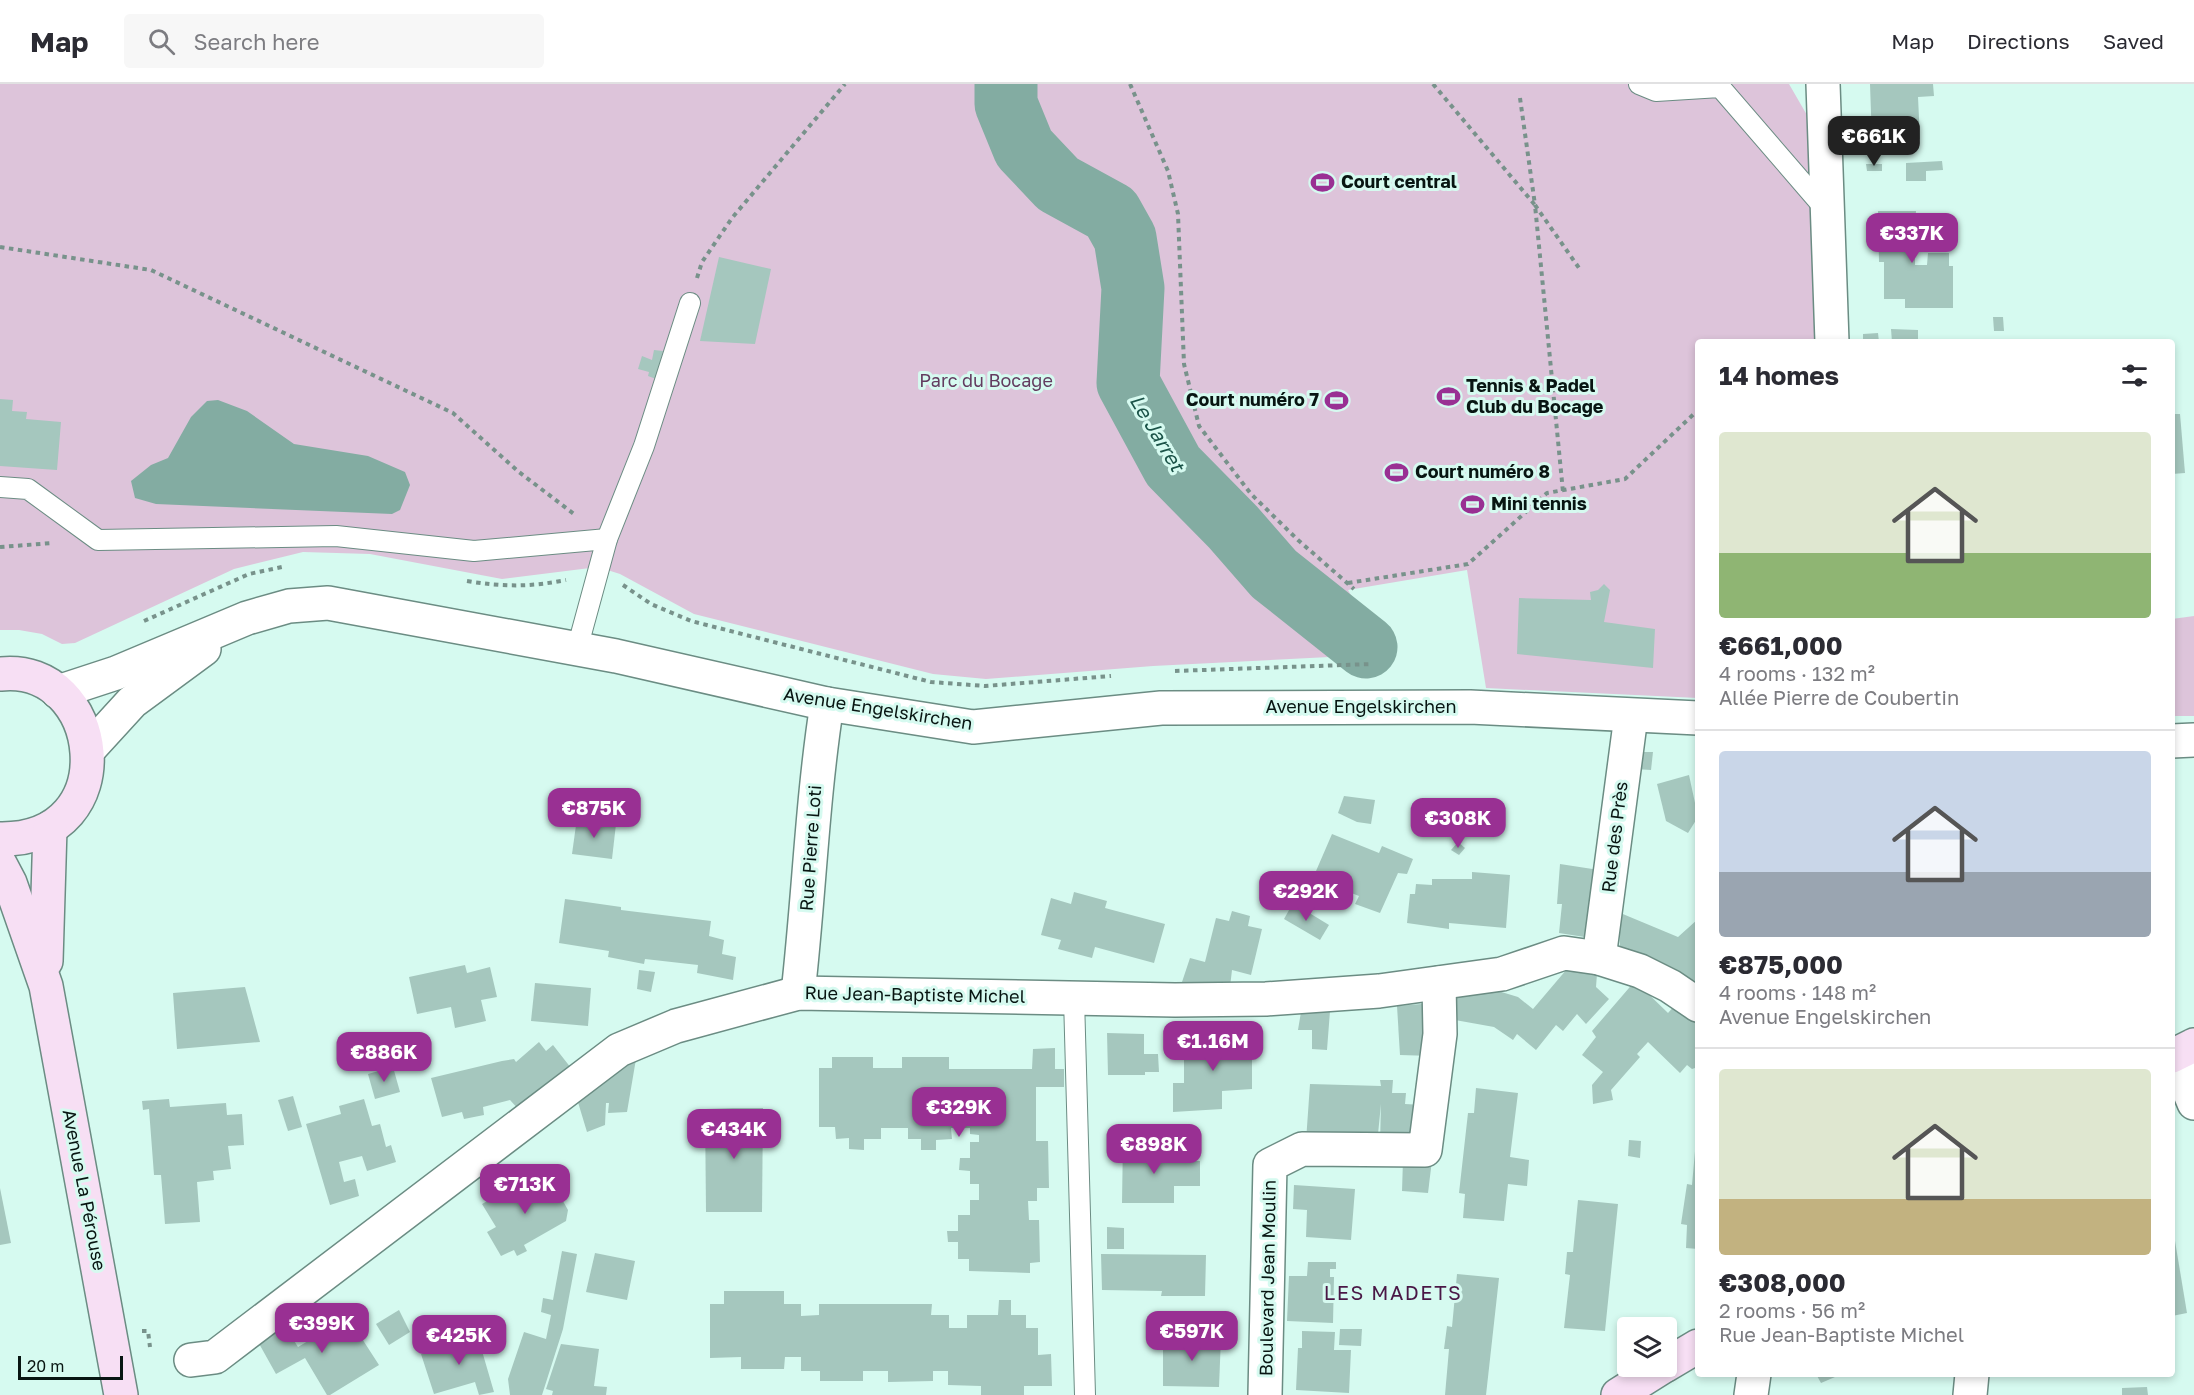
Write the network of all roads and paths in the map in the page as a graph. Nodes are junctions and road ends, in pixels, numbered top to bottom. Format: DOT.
graph roads {
  1 [pos="845,84"];
  2 [pos="1130,84"];
  3 [pos="1433,84"];
  4 [pos="1639,84"];
  5 [pos="1823,84"];
  6 [pos="1720,86"];
  7 [pos="1520,98"];
  8 [pos="1535,205"];
  9 [pos="1827,211"];
  10 [pos="0,247"];
  11 [pos="1579,268"];
  12 [pos="690,303"];
  13 [pos="1832,339"];
  14 [pos="1695,413"];
  15 [pos="0,488"];
  16 [pos="1563,492"];
  17 [pos="607,539"];
  18 [pos="98,540"];
  19 [pos="0,547"];
  20 [pos="283,566"];
  21 [pos="595,576"];
  22 [pos="455,579"];
  23 [pos="1347,583"];
  24 [pos="1354,589"];
  25 [pos="247,618"];
  26 [pos="134,626"];
  27 [pos="577,649"];
  28 [pos="1372,664"];
  29 [pos="1173,671"];
  30 [pos="0,674"];
  31 [pos="1116,675"];
  32 [pos="58,692"];
  33 [pos="827,704"];
  34 [pos="1631,716"];
  35 [pos="1695,718"];
  36 [pos="2194,740"];
  37 [pos="2175,741"];
  38 [pos="88,749"];
  39 [pos="50,828"];
  40 [pos="0,839"];
  41 [pos="0,864"];
  42 [pos="1599,958"];
  43 [pos="1439,983"];
  44 [pos="46,986"];
  45 [pos="798,993"];
  46 [pos="1074,998"];
  47 [pos="1695,1003"];
  48 [pos="2180,1052"];
  49 [pos="2194,1103"];
  50 [pos="1695,1348"];
  51 [pos="1677,1359"];
  52 [pos="192,1360"];
  53 [pos="1647,1377"];
  54 [pos="1754,1377"];
  55 [pos="1972,1377"];
  56 [pos="121,1395"];
  57 [pos="1085,1395"];
  58 [pos="1265,1395"];
  59 [pos="1618,1395"];
  60 [pos="1751,1395"];
  61 [pos="1970,1395"];
  1 -- 12 [label="path"];
  2 -- 23 [label="path"];
  3 -- 8 [label="path"];
  4 -- 6 [label="lane"];
  5 -- 9 [label="street"];
  6 -- 9 [label="lane"];
  7 -- 8 [label="path"];
  8 -- 11 [label="path"];
  8 -- 16 [label="path"];
  9 -- 13 [label="street"];
  10 -- 17 [label="path"];
  12 -- 17 [label="lane"];
  14 -- 16 [label="path"];
  15 -- 18 [label="lane"];
  16 -- 23 [label="path"];
  17 -- 18 [label="lane"];
  17 -- 21 [label="lane"];
  18 -- 19 [label="path"];
  20 -- 26 [label="path"];
  21 -- 22 [label="path"];
  21 -- 27 [label="lane"];
  21 -- 31 [label="path"];
  23 -- 24 [label="path"];
  25 -- 27 [label="street, Avenue Engelskirchen"];
  25 -- 32 [label="street, Avenue Engelskirchen"];
  25 -- 38 [label="street, Avenue Engelskirchen"];
  27 -- 33 [label="street, Avenue Engelskirchen"];
  28 -- 29 [label="path"];
  30 -- 32 [label="street"];
  32 -- 38 [label="street"];
  33 -- 34 [label="street, Avenue Engelskirchen"];
  33 -- 45 [label="street, Rue Pierre Loti"];
  34 -- 35 [label="street, Avenue Engelskirchen"];
  34 -- 42 [label="street, Rue des Près"];
  36 -- 37 [label="street"];
  38 -- 39 [label="street"];
  39 -- 40 [label="street"];
  39 -- 44 [label="street"];
  41 -- 44 [label="street"];
  42 -- 43 [label="street, Rue Jean-Baptiste Michel"];
  42 -- 47 [label="street, Rue Jean-Baptiste Michel"];
  43 -- 46 [label="street, Rue Jean-Baptiste Michel"];
  43 -- 58 [label="street, Boulevard Jean Moulin"];
  44 -- 56 [label="street, Avenue La Pérouse"];
  45 -- 46 [label="street, Rue Jean-Baptiste Michel"];
  45 -- 52 [label="street, Rue Jean-Baptiste Michel"];
  46 -- 57 [label="lane"];
  48 -- 49 [label="street"];
  50 -- 51 [label="street"];
  53 -- 59 [label="street"];
  54 -- 60 [label="street"];
  55 -- 61 [label="street"];
}
